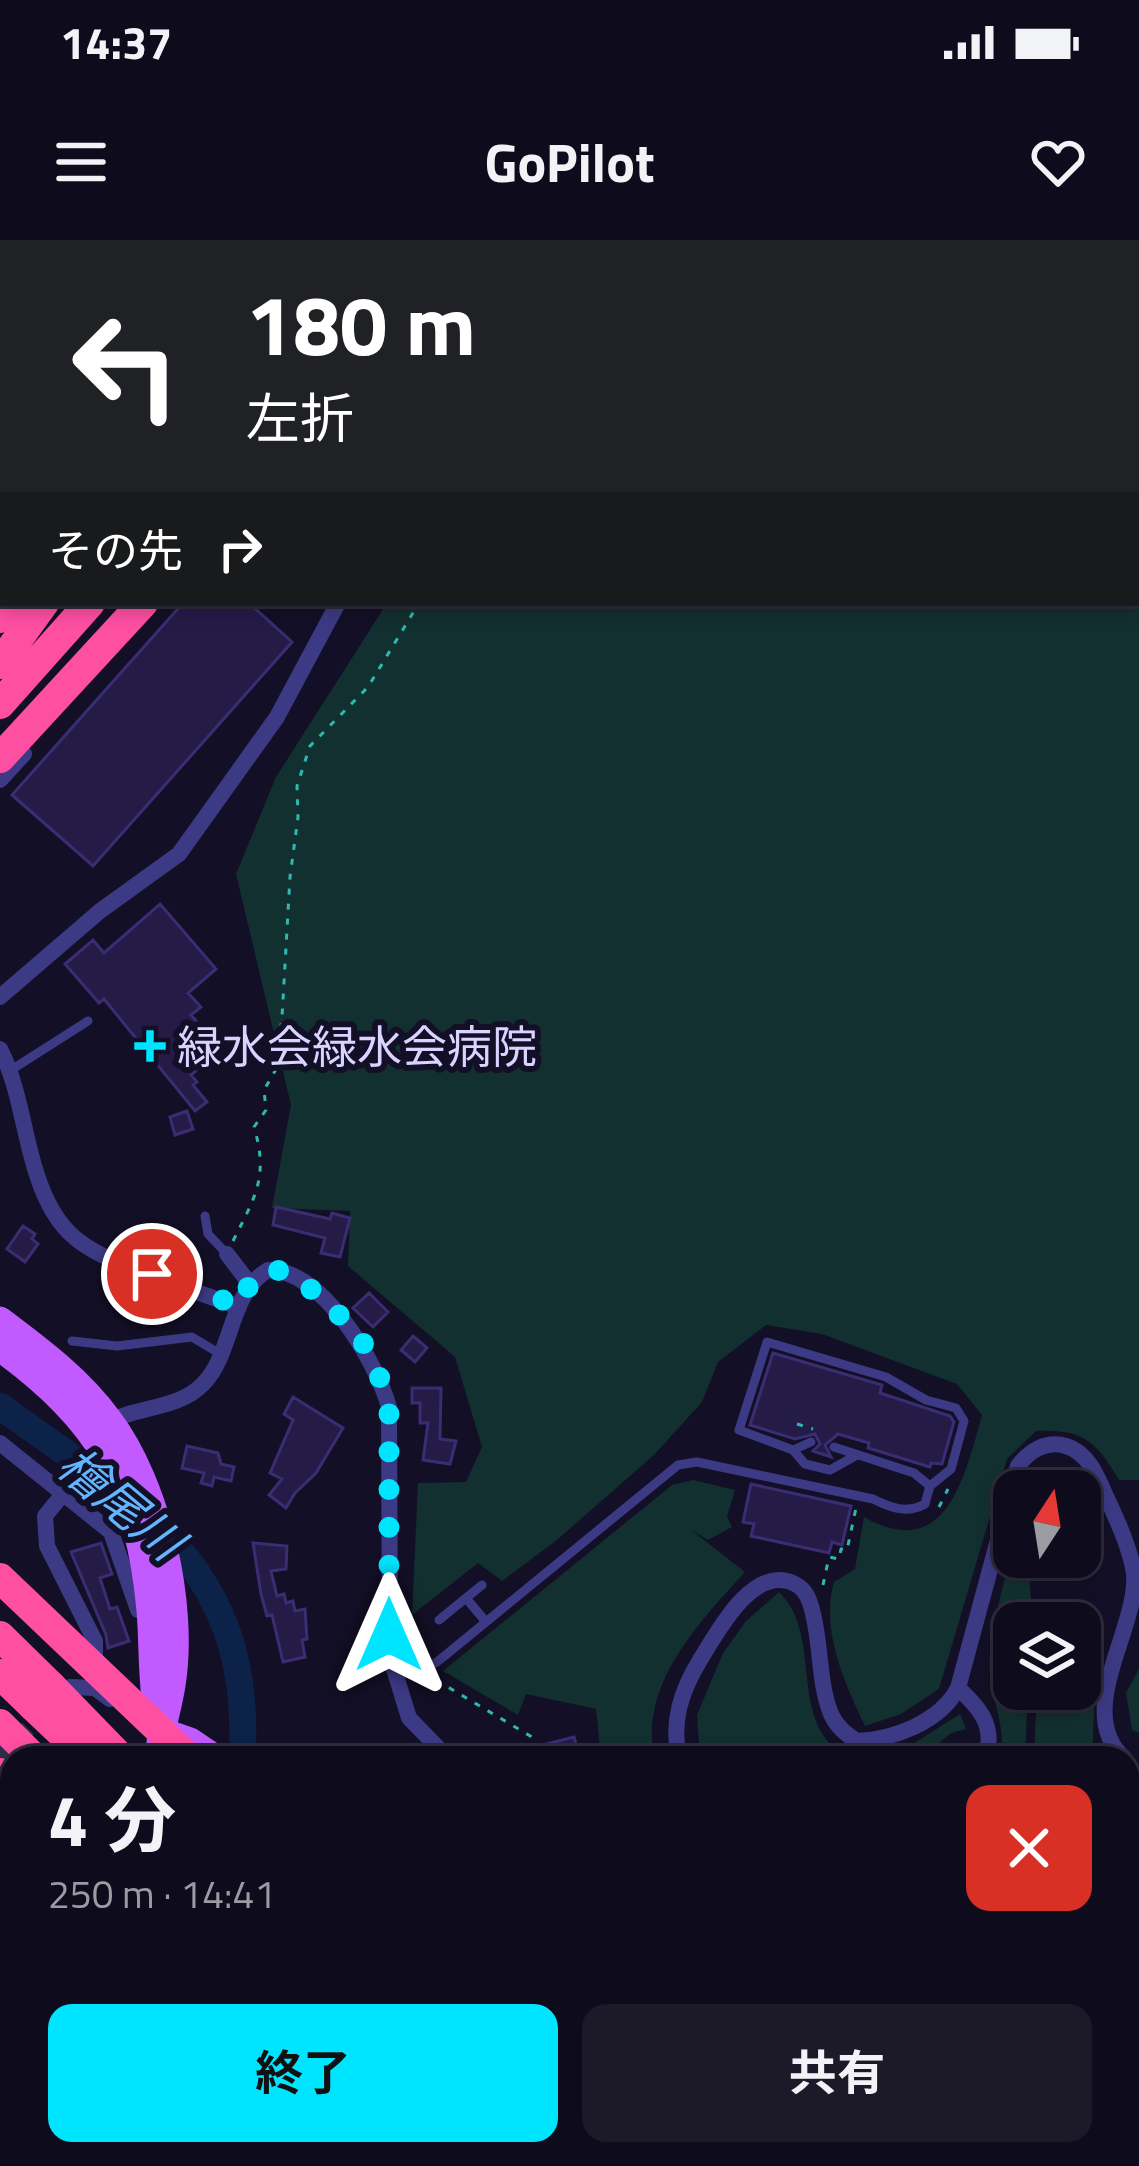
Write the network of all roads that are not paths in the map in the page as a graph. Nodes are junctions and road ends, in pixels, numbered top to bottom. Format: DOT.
graph roads {
  1 [pos="42,606"];
  2 [pos="86,606"];
  3 [pos="115,606"];
  4 [pos="140,606"];
  5 [pos="157,606"];
  6 [pos="336,606"];
  7 [pos="0,664"];
  8 [pos="0,704"];
  9 [pos="0,734"];
  10 [pos="0,758"];
  11 [pos="0,780"];
  12 [pos="0,997"];
  13 [pos="88,1022"];
  14 [pos="0,1049"];
  15 [pos="10,1070"];
  16 [pos="205,1216"];
  17 [pos="227,1254"];
  18 [pos="250,1284"];
  19 [pos="239,1306"];
  20 [pos="0,1320"];
  21 [pos="72,1341"];
  22 [pos="0,1348"];
  23 [pos="222,1355"];
  24 [pos="104,1436"];
  25 [pos="813,1436"];
  26 [pos="0,1443"];
  27 [pos="834,1447"];
  28 [pos="793,1450"];
  29 [pos="857,1455"];
  30 [pos="930,1486"];
  31 [pos="63,1494"];
  32 [pos="0,1578"];
  33 [pos="482,1585"];
  34 [pos="466,1598"];
  35 [pos="161,1606"];
  36 [pos="439,1620"];
  37 [pos="486,1622"];
  38 [pos="0,1636"];
  39 [pos="395,1673"];
  40 [pos="0,1674"];
  41 [pos="95,1688"];
  42 [pos="958,1688"];
  43 [pos="51,1693"];
  44 [pos="0,1724"];
  45 [pos="159,1744"];
  46 [pos="22,1746"];
  47 [pos="81,1746"];
  48 [pos="109,1746"];
  49 [pos="176,1746"];
  50 [pos="197,1746"];
  51 [pos="437,1746"];
  52 [pos="678,1746"];
  53 [pos="989,1746"];
  54 [pos="1117,1746"];
  1 -- 7 [label="highway"];
  2 -- 8 [label="highway"];
  3 -- 9 [label="highway"];
  4 -- 10 [label="highway"];
  5 -- 11 [label="street"];
  6 -- 12 [label="street"];
  13 -- 15 [label="lane"];
  14 -- 15 [label="street"];
  15 -- 19 [label="street"];
  16 -- 17 [label="lane"];
  17 -- 18 [label="street"];
  18 -- 19 [label="street"];
  18 -- 39 [label="street"];
  19 -- 23 [label="street"];
  20 -- 24 [label="main road"];
  21 -- 23 [label="lane"];
  22 -- 24 [label="main road"];
  23 -- 24 [label="street"];
  24 -- 35 [label="main road"];
  24 -- 35 [label="main road"];
  25 -- 28 [label="lane"];
  26 -- 31 [label="street"];
  27 -- 29 [label="lane"];
  28 -- 29 [label="lane"];
  28 -- 30 [label="lane"];
  29 -- 30 [label="lane"];
  30 -- 37 [label="lane"];
  31 -- 35 [label="street"];
  31 -- 41 [label="street"];
  32 -- 49 [label="highway, bridge"];
  33 -- 34 [label="lane"];
  34 -- 36 [label="lane"];
  34 -- 37 [label="lane"];
  35 -- 45 [label="main road"];
  37 -- 39 [label="lane"];
  38 -- 43 [label="highway"];
  39 -- 51 [label="street"];
  40 -- 43 [label="highway"];
  41 -- 43 [label="street"];
  41 -- 45 [label="street"];
  42 -- 52 [label="street"];
  42 -- 53 [label="street"];
  42 -- 54 [label="street"];
  43 -- 47 [label="highway, bridge"];
  43 -- 48 [label="highway, bridge"];
  44 -- 46 [label="highway"];
  45 -- 50 [label="main road"];
}
